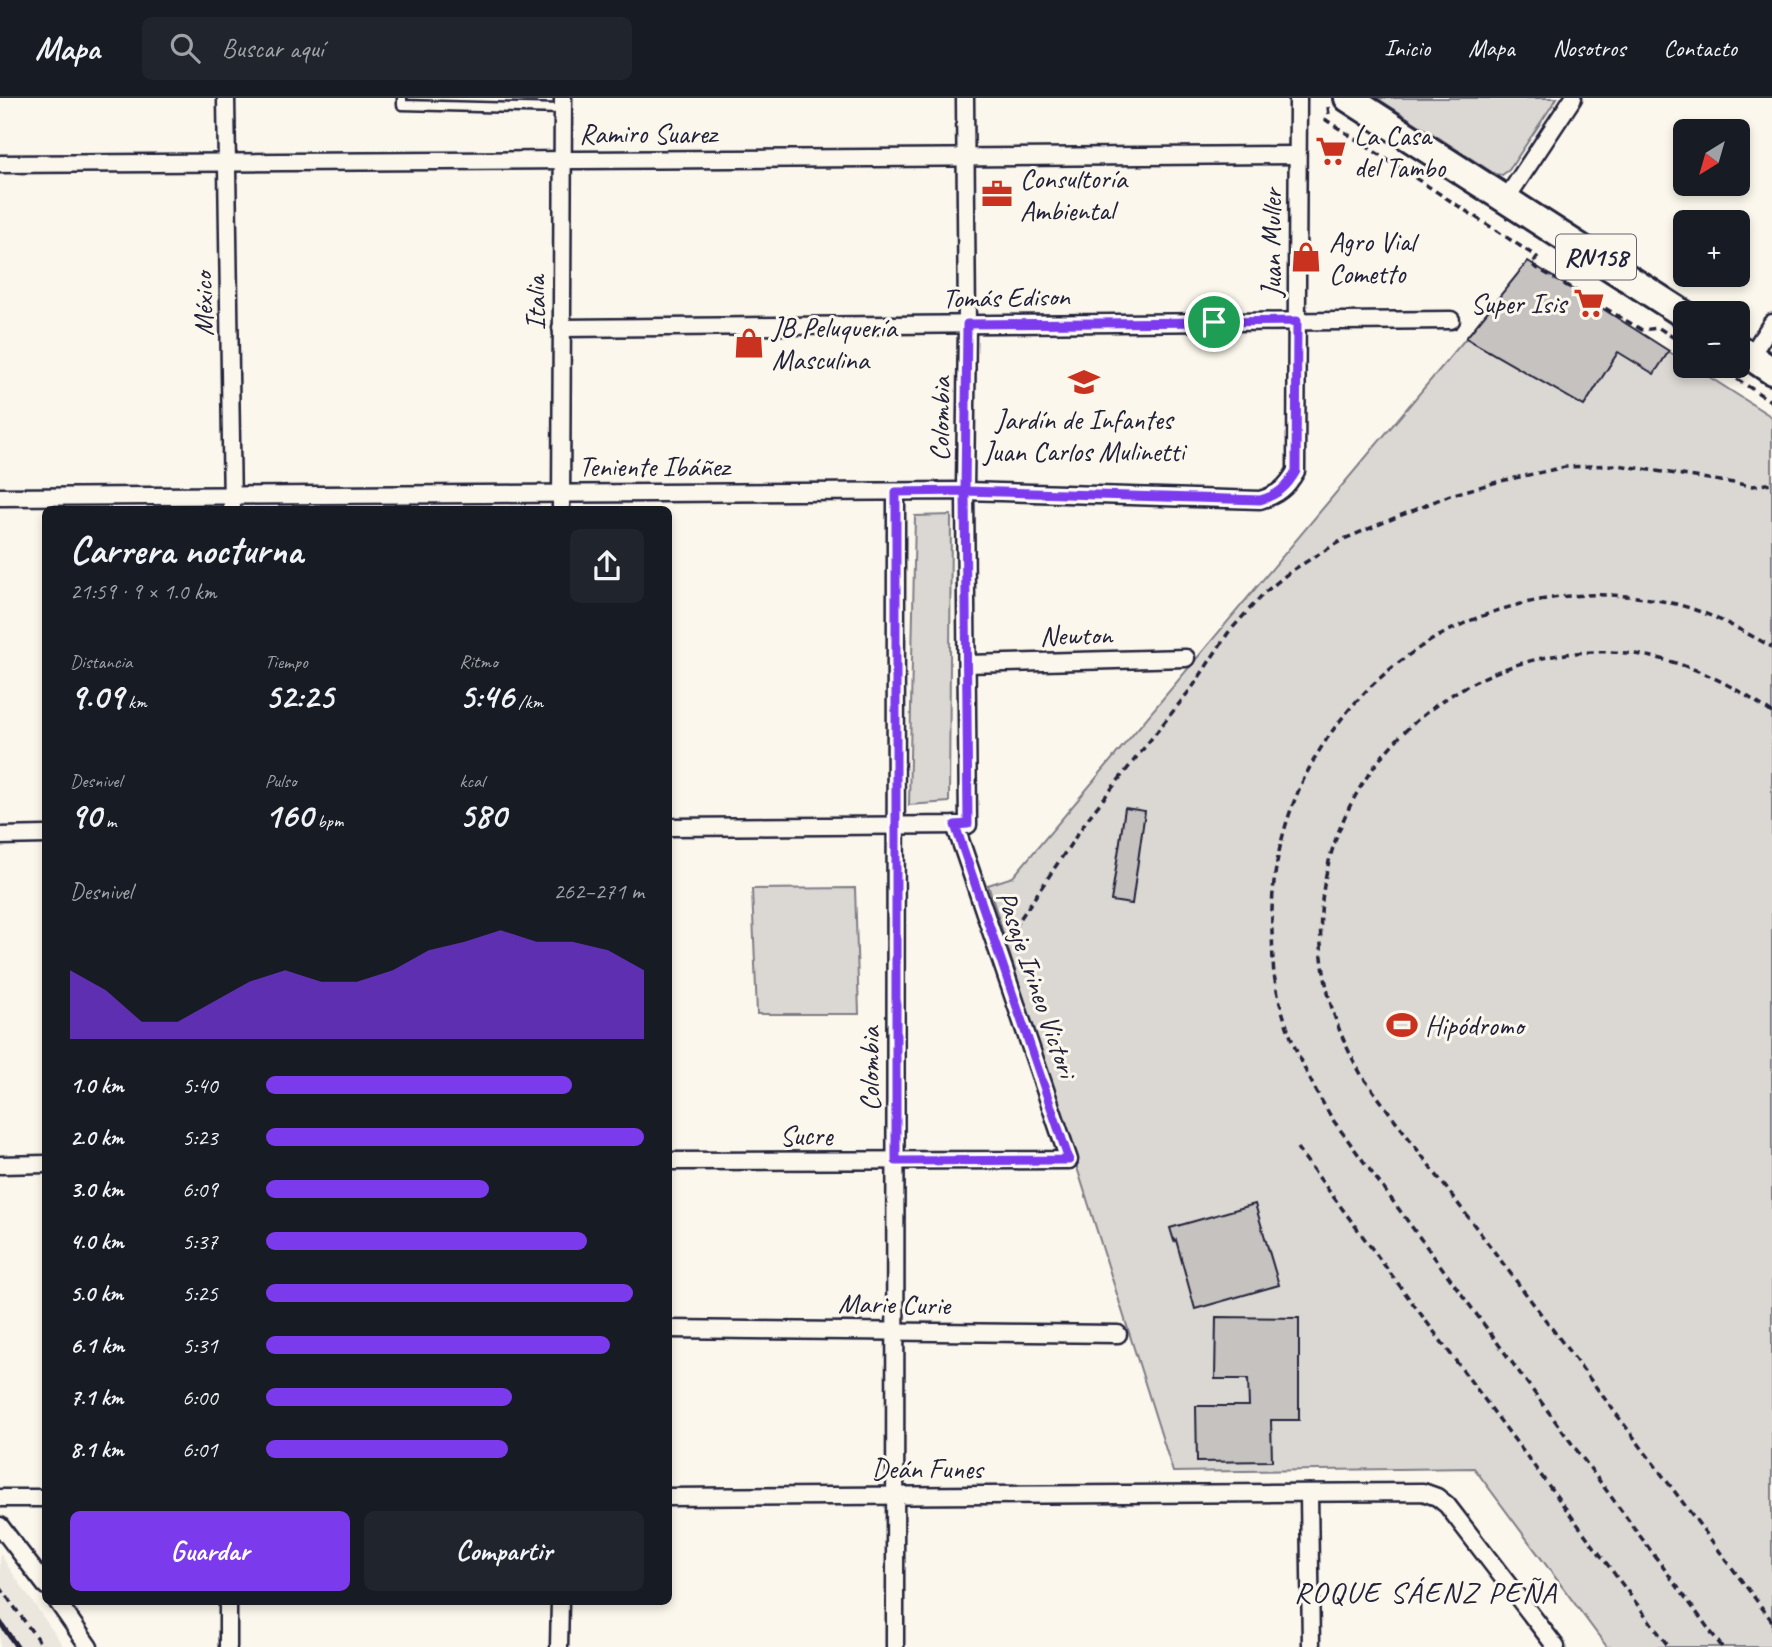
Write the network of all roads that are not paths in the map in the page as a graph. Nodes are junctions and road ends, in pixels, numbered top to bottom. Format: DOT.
graph roads {
  1 [pos="226,98"];
  2 [pos="402,98"];
  3 [pos="965,98"];
  4 [pos="1298,98"];
  5 [pos="1573,98"];
  6 [pos="563,103"];
  7 [pos="1339,106"];
  8 [pos="1297,155"];
  9 [pos="967,158"];
  10 [pos="562,160"];
  11 [pos="227,162"];
  12 [pos="0,164"];
  13 [pos="1506,199"];
  14 [pos="1673,307"];
  15 [pos="1451,320"];
  16 [pos="1297,321"];
  17 [pos="1772,323"];
  18 [pos="967,324"];
  19 [pos="561,328"];
  20 [pos="1753,359"];
  21 [pos="1296,471"];
  22 [pos="965,491"];
  23 [pos="562,492"];
  24 [pos="896,492"];
  25 [pos="0,497"];
  26 [pos="232,502"];
  27 [pos="562,506"];
  28 [pos="1186,658"];
  29 [pos="967,664"];
  30 [pos="896,825"];
  31 [pos="962,825"];
  32 [pos="672,827"];
  33 [pos="0,835"];
  34 [pos="42,835"];
  35 [pos="1069,1160"];
  36 [pos="672,1161"];
  37 [pos="896,1161"];
  38 [pos="42,1164"];
  39 [pos="0,1165"];
  40 [pos="672,1329"];
  41 [pos="894,1330"];
  42 [pos="1118,1334"];
  43 [pos="1309,1493"];
  44 [pos="893,1494"];
  45 [pos="672,1497"];
  46 [pos="0,1498"];
  47 [pos="42,1498"];
  48 [pos="0,1526"];
  49 [pos="42,1581"];
  50 [pos="60,1605"];
  51 [pos="228,1605"];
  52 [pos="560,1605"];
  53 [pos="89,1647"];
  54 [pos="228,1647"];
  55 [pos="559,1647"];
  56 [pos="895,1647"];
  57 [pos="1311,1647"];
  58 [pos="1556,1647"];
  1 -- 11 [label="street, México"];
  2 -- 6 [label="lane"];
  3 -- 9 [label="street, Colombia"];
  4 -- 8 [label="street, Juan Muller"];
  5 -- 13 [label="street"];
  6 -- 10 [label="street, Italia"];
  7 -- 13 [label="highway, RN158"];
  8 -- 9 [label="street, Ramiro Suarez"];
  8 -- 16 [label="street, Juan Muller"];
  9 -- 10 [label="street, Ramiro Suarez"];
  9 -- 18 [label="street, Colombia"];
  10 -- 11 [label="street, Ramiro Suarez"];
  10 -- 19 [label="street, Italia"];
  11 -- 12 [label="street, Ramiro Suarez"];
  11 -- 26 [label="street, México"];
  13 -- 14 [label="highway, RN158"];
  15 -- 16 [label="street, Tomás Edison"];
  16 -- 18 [label="street, Tomás Edison"];
  16 -- 21 [label="street, Juan Muller"];
  17 -- 20 [label="street"];
  18 -- 19 [label="street, Tomás Edison"];
  18 -- 22 [label="street, Colombia"];
  19 -- 23 [label="street, Italia"];
  21 -- 22 [label="street, Teniente Ibáñez"];
  22 -- 24 [label="street, Teniente Ibáñez"];
  22 -- 29 [label="street, Colombia"];
  23 -- 24 [label="street, Teniente Ibáñez"];
  23 -- 26 [label="street, Teniente Ibáñez"];
  23 -- 27 [label="street, Italia"];
  24 -- 30 [label="street, Colombia"];
  25 -- 26 [label="street, Teniente Ibáñez"];
  28 -- 29 [label="street, Newton"];
  29 -- 31 [label="street, Colombia"];
  30 -- 31 [label="street"];
  30 -- 32 [label="street"];
  30 -- 37 [label="street, Colombia"];
  31 -- 35 [label="street, Pasaje Irineo Victori"];
  33 -- 34 [label="street"];
  35 -- 37 [label="street, Sucre"];
  36 -- 37 [label="street, Sucre"];
  37 -- 41 [label="street, Colombia"];
  38 -- 39 [label="street"];
  40 -- 41 [label="street, Marie Curie"];
  41 -- 42 [label="street, Marie Curie"];
  41 -- 44 [label="street, Colombia"];
  43 -- 44 [label="street, Deán Funes"];
  43 -- 57 [label="street"];
  43 -- 58 [label="street, Deán Funes"];
  44 -- 45 [label="street, Deán Funes"];
  44 -- 56 [label="street, Colombia"];
  46 -- 47 [label="street"];
  48 -- 49 [label="street"];
  50 -- 53 [label="street"];
  51 -- 54 [label="street"];
  52 -- 55 [label="street"];
}
